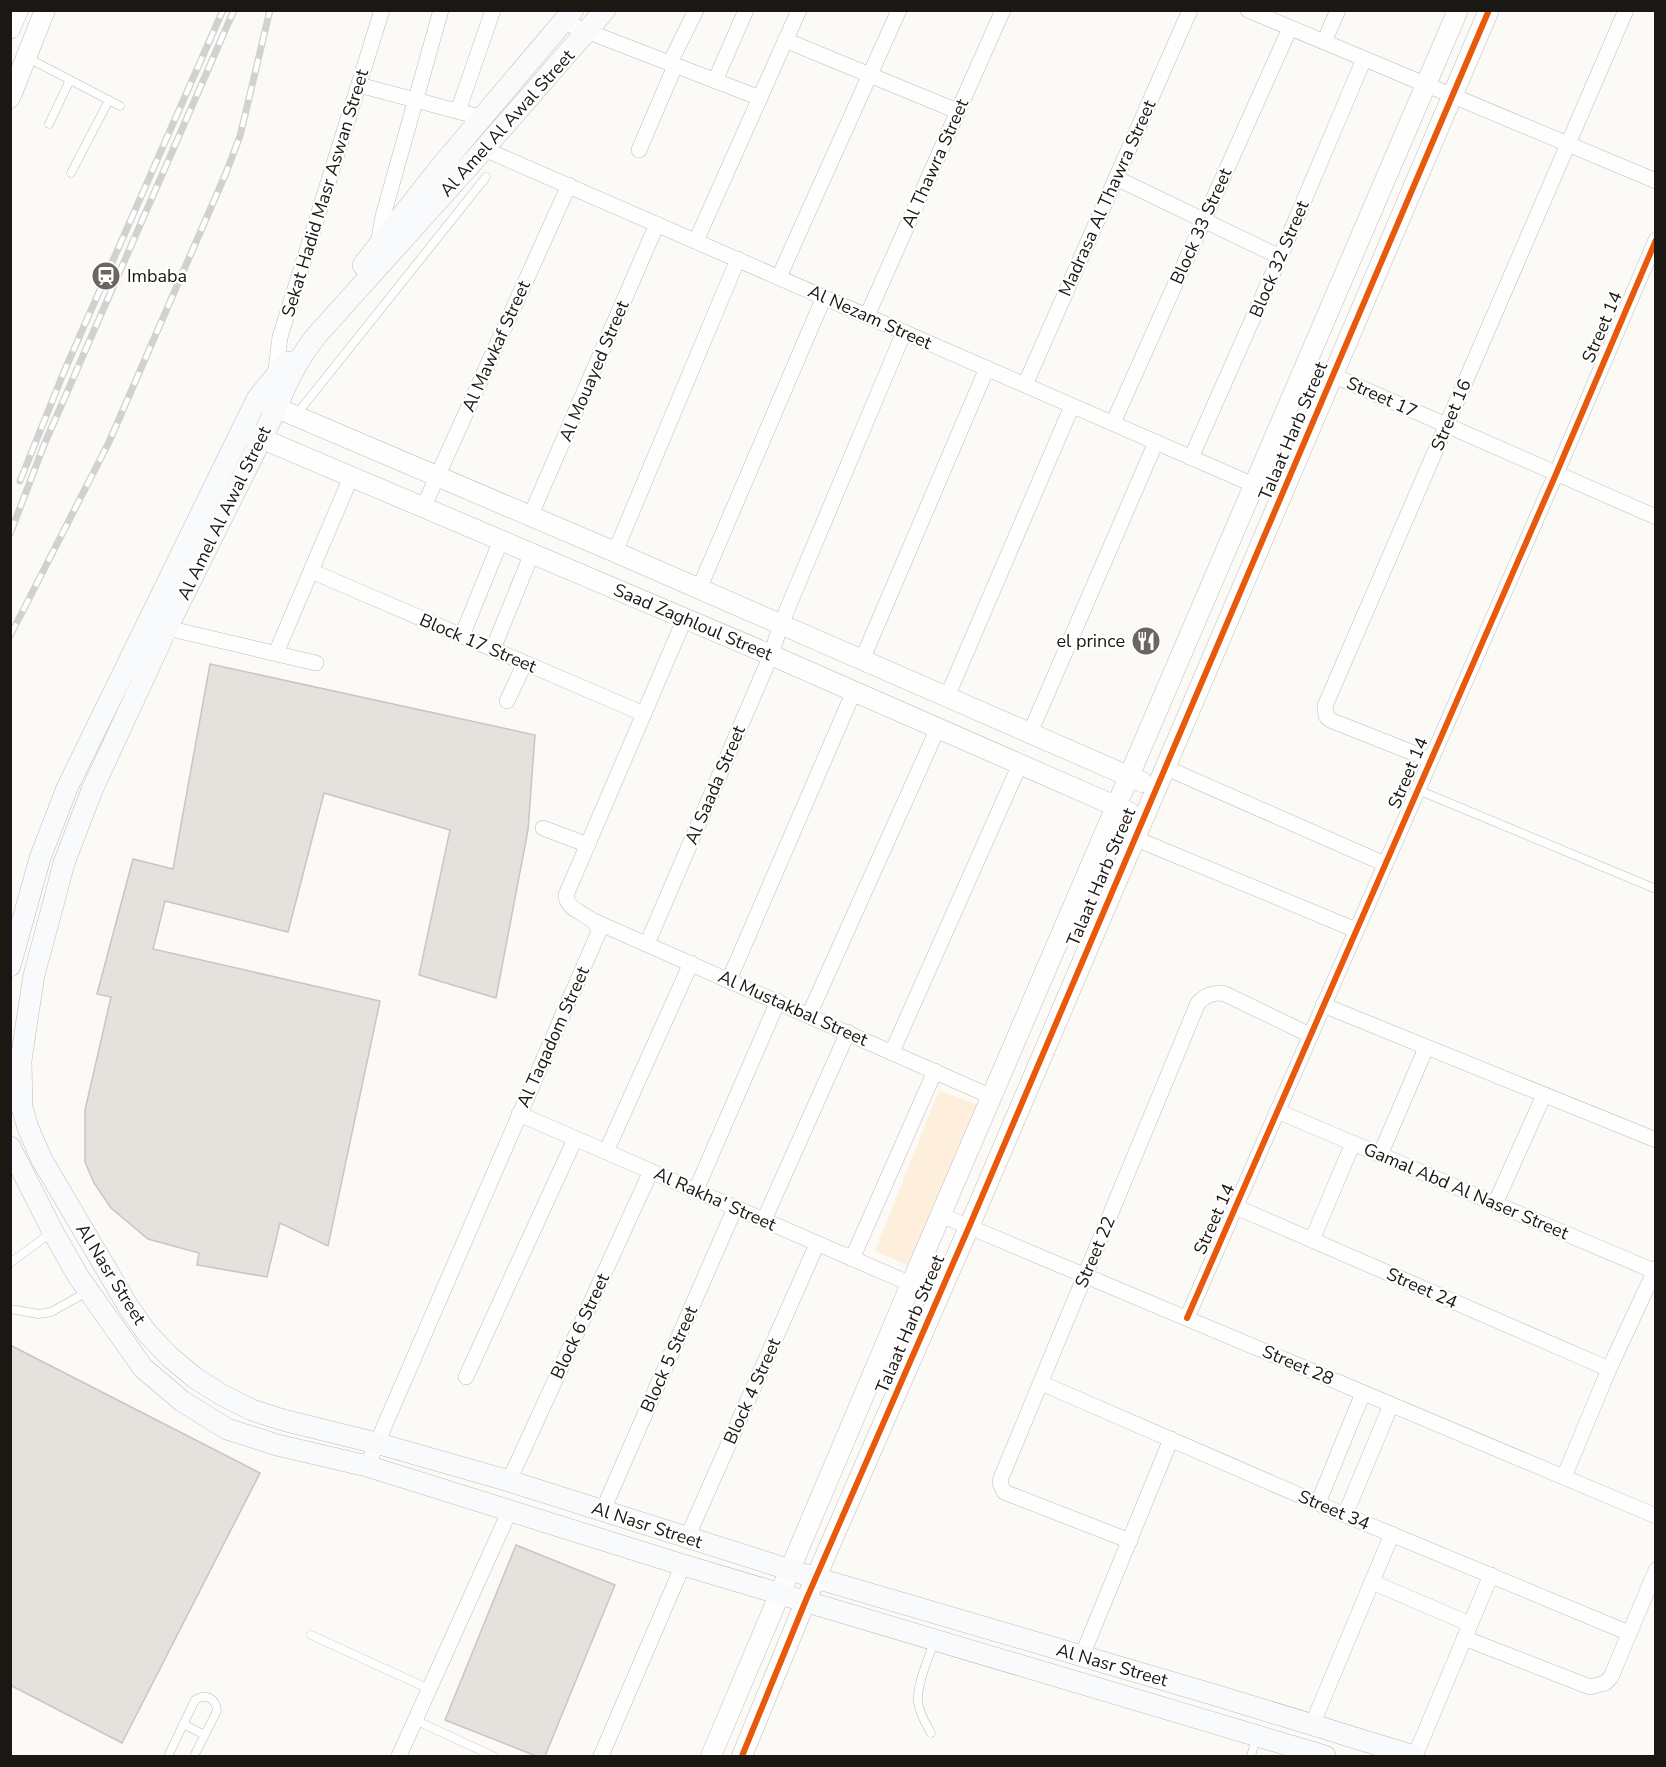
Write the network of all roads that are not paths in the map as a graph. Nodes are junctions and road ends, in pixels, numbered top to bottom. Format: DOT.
graph roads {
  1 [pos="18,10"];
  2 [pos="45,10"];
  3 [pos="382,10"];
  4 [pos="441,10"];
  5 [pos="493,10"];
  6 [pos="605,10"];
  7 [pos="696,10"];
  8 [pos="746,10"];
  9 [pos="799,10"];
  10 [pos="899,10"];
  11 [pos="1003,10"];
  12 [pos="1190,10"];
  13 [pos="1248,10"];
  14 [pos="1338,10"];
  15 [pos="1458,10"];
  16 [pos="1489,10"];
  17 [pos="1626,10"];
  18 [pos="568,16"];
  19 [pos="10,28"];
  20 [pos="1290,28"];
  21 [pos="587,32"];
  22 [pos="786,40"];
  23 [pos="1323,42"];
  24 [pos="27,57"];
  25 [pos="1364,59"];
  26 [pos="672,64"];
  27 [pos="870,75"];
  28 [pos="70,80"];
  29 [pos="715,81"];
  30 [pos="1426,84"];
  31 [pos="359,85"];
  32 [pos="1453,95"];
  33 [pos="10,98"];
  34 [pos="760,98"];
  35 [pos="109,100"];
  36 [pos="414,100"];
  37 [pos="120,106"];
  38 [pos="458,111"];
  39 [pos="957,111"];
  40 [pos="483,118"];
  41 [pos="49,124"];
  42 [pos="1568,143"];
  43 [pos="484,149"];
  44 [pos="639,150"];
  45 [pos="71,173"];
  46 [pos="486,177"];
  47 [pos="1116,178"];
  48 [pos="1656,181"];
  49 [pos="569,185"];
  50 [pos="1204,220"];
  51 [pos="657,224"];
  52 [pos="1656,240"];
  53 [pos="696,241"];
  54 [pos="378,246"];
  55 [pos="1280,257"];
  56 [pos="738,259"];
  57 [pos="376,270"];
  58 [pos="779,276"];
  59 [pos="824,297"];
  60 [pos="867,316"];
  61 [pos="904,332"];
  62 [pos="1307,364"];
  63 [pos="987,368"];
  64 [pos="1333,375"];
  65 [pos="275,377"];
  66 [pos="1025,385"];
  67 [pos="257,399"];
  68 [pos="1072,406"];
  69 [pos="286,411"];
  70 [pos="1113,423"];
  71 [pos="1446,426"];
  72 [pos="250,434"];
  73 [pos="1156,442"];
  74 [pos="1191,458"];
  75 [pos="1556,474"];
  76 [pos="351,477"];
  77 [pos="437,477"];
  78 [pos="1254,485"];
  79 [pos="423,508"];
  80 [pos="530,517"];
  81 [pos="1656,517"];
  82 [pos="501,540"];
  83 [pos="615,552"];
  84 [pos="532,553"];
  85 [pos="311,571"];
  86 [pos="699,589"];
  87 [pos="685,618"];
  88 [pos="781,624"];
  89 [pos="167,628"];
  90 [pos="462,636"];
  91 [pos="493,649"];
  92 [pos="276,653"];
  93 [pos="771,655"];
  94 [pos="862,660"];
  95 [pos="315,663"];
  96 [pos="525,663"];
  97 [pos="854,691"];
  98 [pos="947,697"];
  99 [pos="507,701"];
  100 [pos="644,714"];
  101 [pos="938,728"];
  102 [pos="1030,733"];
  103 [pos="1431,760"];
  104 [pos="1020,764"];
  105 [pos="1164,767"];
  106 [pos="1129,777"];
  107 [pos="1155,788"];
  108 [pos="1418,790"];
  109 [pos="1117,806"];
  110 [pos="1143,818"];
  111 [pos="543,828"];
  112 [pos="1134,838"];
  113 [pos="588,845"];
  114 [pos="1385,864"];
  115 [pos="1656,889"];
  116 [pos="594,921"];
  117 [pos="1356,930"];
  118 [pos="647,944"];
  119 [pos="691,963"];
  120 [pos="10,966"];
  121 [pos="729,980"];
  122 [pos="778,1001"];
  123 [pos="1323,1005"];
  124 [pos="809,1015"];
  125 [pos="848,1032"];
  126 [pos="1310,1035"];
  127 [pos="1426,1048"];
  128 [pos="892,1052"];
  129 [pos="935,1071"];
  130 [pos="1544,1095"];
  131 [pos="992,1096"];
  132 [pos="16,1110"];
  133 [pos="1277,1111"];
  134 [pos="519,1114"];
  135 [pos="575,1139"];
  136 [pos="1656,1140"];
  137 [pos="1353,1143"];
  138 [pos="10,1147"];
  139 [pos="606,1152"];
  140 [pos="1380,1155"];
  141 [pos="651,1171"];
  142 [pos="696,1190"];
  143 [pos="1495,1204"];
  144 [pos="1236,1207"];
  145 [pos="735,1208"];
  146 [pos="941,1215"];
  147 [pos="764,1220"];
  148 [pos="969,1227"];
  149 [pos="53,1232"];
  150 [pos="1312,1240"];
  151 [pos="817,1244"];
  152 [pos="852,1259"];
  153 [pos="10,1263"];
  154 [pos="1655,1270"];
  155 [pos="1085,1275"];
  156 [pos="910,1284"];
  157 [pos="88,1291"];
  158 [pos="10,1309"];
  159 [pos="1187,1318"];
  160 [pos="1609,1369"];
  161 [pos="466,1377"];
  162 [pos="1041,1383"];
  163 [pos="1363,1393"];
  164 [pos="1391,1405"];
  165 [pos="1171,1439"];
  166 [pos="376,1443"];
  167 [pos="367,1466"];
  168 [pos="1564,1477"];
  169 [pos="509,1481"];
  170 [pos="1318,1503"];
  171 [pos="510,1510"];
  172 [pos="603,1510"];
  173 [pos="1345,1515"];
  174 [pos="1656,1515"];
  175 [pos="1392,1534"];
  176 [pos="687,1538"];
  177 [pos="1130,1541"];
  178 [pos="683,1564"];
  179 [pos="790,1570"];
  180 [pos="1656,1570"];
  181 [pos="1491,1575"];
  182 [pos="816,1578"];
  183 [pos="1372,1582"];
  184 [pos="780,1593"];
  185 [pos="806,1600"];
  186 [pos="1467,1631"];
  187 [pos="1629,1633"];
  188 [pos="311,1635"];
  189 [pos="934,1641"];
  190 [pos="1082,1656"];
  191 [pos="429,1689"];
  192 [pos="1215,1695"];
  193 [pos="415,1720"];
  194 [pos="1206,1722"];
  195 [pos="183,1724"];
  196 [pos="1312,1725"];
  197 [pos="931,1733"];
  198 [pos="205,1735"];
  199 [pos="1254,1747"];
  200 [pos="168,1756"];
  201 [pos="194,1756"];
  202 [pos="399,1756"];
  203 [pos="493,1756"];
  204 [pos="601,1756"];
  205 [pos="711,1756"];
  206 [pos="742,1756"];
  207 [pos="1325,1756"];
  208 [pos="1415,1756"];
  1 -- 19 [label="street"];
  2 -- 24 [label="street"];
  3 -- 31 [label="street, Sekat Hadid Masr Aswan Street"];
  4 -- 36 [label="street"];
  5 -- 38 [label="street"];
  6 -- 21 [label="main road, Al Amel Al Awal Street"];
  7 -- 26 [label="street"];
  8 -- 29 [label="street"];
  9 -- 22 [label="street"];
  10 -- 27 [label="street"];
  11 -- 39 [label="street, Al Thawra Street"];
  12 -- 47 [label="street, Madrasa Al Thawra Street"];
  13 -- 20 [label="street"];
  14 -- 23 [label="street"];
  15 -- 30 [label="street, Talaat Harb Street"];
  16 -- 32 [label="street, Talaat Harb Street"];
  17 -- 42 [label="street, Street 16"];
  18 -- 21 [label="street"];
  18 -- 40 [label="main road, Al Amel Al Awal Street"];
  20 -- 23 [label="street"];
  20 -- 50 [label="street, Block 33 Street"];
  21 -- 26 [label="street"];
  21 -- 43 [label="main road, Al Amel Al Awal Street"];
  22 -- 27 [label="street"];
  22 -- 34 [label="street"];
  23 -- 25 [label="street"];
  24 -- 28 [label="lane"];
  24 -- 33 [label="street"];
  25 -- 30 [label="street"];
  25 -- 55 [label="street, Block 32 Street"];
  26 -- 29 [label="street"];
  26 -- 44 [label="street"];
  27 -- 39 [label="street"];
  27 -- 58 [label="street"];
  28 -- 35 [label="lane"];
  28 -- 41 [label="lane"];
  29 -- 34 [label="street"];
  30 -- 32 [label="street"];
  30 -- 62 [label="street, Talaat Harb Street"];
  31 -- 36 [label="street"];
  31 -- 65 [label="street, Sekat Hadid Masr Aswan Street"];
  32 -- 42 [label="street"];
  32 -- 64 [label="street, Talaat Harb Street"];
  34 -- 53 [label="street"];
  35 -- 37 [label="lane"];
  35 -- 45 [label="lane"];
  36 -- 38 [label="street"];
  36 -- 54 [label="street"];
  38 -- 40 [label="street"];
  39 -- 60 [label="street, Al Thawra Street"];
  40 -- 54 [label="main road, Al Amel Al Awal Street"];
  42 -- 48 [label="street"];
  42 -- 71 [label="street, Street 16"];
  43 -- 49 [label="street, Al Nezam Street"];
  43 -- 57 [label="main road, Al Amel Al Awal Street"];
  46 -- 69 [label="lane"];
  47 -- 50 [label="street"];
  47 -- 66 [label="street, Madrasa Al Thawra Street"];
  49 -- 51 [label="street, Al Nezam Street"];
  49 -- 77 [label="street, Al Mawkaf Street"];
  50 -- 55 [label="street"];
  50 -- 70 [label="street, Block 33 Street"];
  51 -- 53 [label="street, Al Nezam Street"];
  51 -- 80 [label="street, Al Mouayed Street"];
  52 -- 75 [label="street, Street 14"];
  53 -- 56 [label="street, Al Nezam Street"];
  54 -- 57 [label="street"];
  54 -- 65 [label="main road, Al Amel Al Awal Street"];
  55 -- 74 [label="street, Block 32 Street"];
  56 -- 58 [label="street, Al Nezam Street"];
  56 -- 83 [label="street"];
  57 -- 69 [label="main road, Al Amel Al Awal Street"];
  58 -- 59 [label="street, Al Nezam Street"];
  59 -- 60 [label="street, Al Nezam Street"];
  59 -- 86 [label="street"];
  60 -- 61 [label="street, Al Nezam Street"];
  61 -- 63 [label="street, Al Nezam Street"];
  61 -- 88 [label="street"];
  62 -- 64 [label="street, Street 17"];
  62 -- 78 [label="street, Talaat Harb Street"];
  63 -- 66 [label="street, Al Nezam Street"];
  63 -- 94 [label="street"];
  64 -- 71 [label="street, Street 17"];
  64 -- 105 [label="street, Talaat Harb Street"];
  65 -- 67 [label="main road, Al Amel Al Awal Street"];
  66 -- 68 [label="street, Al Nezam Street"];
  67 -- 69 [label="street, Saad Zaghloul Street"];
  67 -- 72 [label="main road, Al Amel Al Awal Street"];
  68 -- 70 [label="street, Al Nezam Street"];
  68 -- 98 [label="street"];
  69 -- 72 [label="main road, Al Amel Al Awal Street"];
  69 -- 77 [label="street, Saad Zaghloul Street"];
  70 -- 73 [label="street, Al Nezam Street"];
  71 -- 75 [label="street, Street 17"];
  71 -- 103 [label="street, Street 16"];
  72 -- 76 [label="street, Saad Zaghloul Street"];
  72 -- 89 [label="main road, Al Amel Al Awal Street"];
  72 -- 120 [label="main road, Al Amel Al Awal Street"];
  73 -- 74 [label="street, Al Nezam Street"];
  73 -- 102 [label="street"];
  74 -- 78 [label="street, Al Nezam Street"];
  75 -- 81 [label="street, Street 17"];
  75 -- 103 [label="street, Street 14"];
  76 -- 79 [label="street, Saad Zaghloul Street"];
  76 -- 85 [label="street"];
  77 -- 79 [label="street, Al Mawkaf Street"];
  77 -- 80 [label="street, Saad Zaghloul Street"];
  78 -- 106 [label="street, Talaat Harb Street"];
  79 -- 82 [label="street, Saad Zaghloul Street"];
  80 -- 83 [label="street, Saad Zaghloul Street"];
  82 -- 84 [label="street, Saad Zaghloul Street"];
  82 -- 90 [label="street"];
  83 -- 86 [label="street, Saad Zaghloul Street"];
  84 -- 87 [label="street, Saad Zaghloul Street"];
  84 -- 91 [label="street"];
  85 -- 90 [label="street, Block 17 Street"];
  85 -- 92 [label="street"];
  86 -- 88 [label="street, Saad Zaghloul Street"];
  87 -- 93 [label="street, Saad Zaghloul Street"];
  87 -- 100 [label="street"];
  88 -- 93 [label="street, Al Saada Street"];
  88 -- 94 [label="street, Saad Zaghloul Street"];
  89 -- 92 [label="street"];
  89 -- 132 [label="main road, Al Amel Al Awal Street"];
  90 -- 91 [label="street, Block 17 Street"];
  91 -- 96 [label="street, Block 17 Street"];
  92 -- 95 [label="street"];
  93 -- 97 [label="street, Saad Zaghloul Street"];
  93 -- 118 [label="street, Al Saada Street"];
  94 -- 98 [label="street, Saad Zaghloul Street"];
  96 -- 99 [label="street"];
  96 -- 100 [label="street, Block 17 Street"];
  97 -- 101 [label="street, Saad Zaghloul Street"];
  97 -- 121 [label="street"];
  98 -- 102 [label="street, Saad Zaghloul Street"];
  100 -- 113 [label="street"];
  101 -- 104 [label="street, Saad Zaghloul Street"];
  101 -- 124 [label="street"];
  102 -- 106 [label="street, Saad Zaghloul Street"];
  103 -- 108 [label="street, Street 14"];
  104 -- 109 [label="street, Saad Zaghloul Street"];
  104 -- 128 [label="street"];
  105 -- 107 [label="street, Talaat Harb Street"];
  105 -- 114 [label="street"];
  106 -- 107 [label="street, Saad Zaghloul Street"];
  106 -- 109 [label="street, Talaat Harb Street"];
  107 -- 110 [label="street, Talaat Harb Street"];
  108 -- 114 [label="street, Street 14"];
  108 -- 115 [label="lane"];
  109 -- 110 [label="street, Saad Zaghloul Street"];
  109 -- 131 [label="street, Talaat Harb Street"];
  110 -- 112 [label="street, Talaat Harb Street"];
  111 -- 113 [label="street"];
  112 -- 117 [label="street"];
  112 -- 148 [label="street, Talaat Harb Street"];
  113 -- 116 [label="street"];
  114 -- 117 [label="street, Street 14"];
  116 -- 118 [label="street, Al Mustakbal Street"];
  116 -- 134 [label="street, Al Taqadom Street"];
  117 -- 123 [label="street, Street 14"];
  118 -- 119 [label="street, Al Mustakbal Street"];
  119 -- 121 [label="street, Al Mustakbal Street"];
  119 -- 139 [label="street"];
  121 -- 122 [label="street, Al Mustakbal Street"];
  122 -- 124 [label="street, Al Mustakbal Street"];
  122 -- 142 [label="street"];
  123 -- 126 [label="street, Street 14"];
  123 -- 127 [label="street"];
  124 -- 125 [label="street, Al Mustakbal Street"];
  125 -- 128 [label="street, Al Mustakbal Street"];
  125 -- 147 [label="street"];
  126 -- 133 [label="street, Street 14"];
  126 -- 155 [label="street, Street 22"];
  127 -- 130 [label="street"];
  127 -- 140 [label="street"];
  128 -- 129 [label="street, Al Mustakbal Street"];
  129 -- 131 [label="street, Al Mustakbal Street"];
  129 -- 152 [label="street"];
  130 -- 136 [label="street"];
  130 -- 143 [label="street"];
  131 -- 146 [label="street, Talaat Harb Street"];
  132 -- 166 [label="main road, Al Nasr Street"];
  133 -- 137 [label="street, Gamal Abd Al Naser Street"];
  133 -- 144 [label="street, Street 14"];
  134 -- 135 [label="street, Al Rakha' Street"];
  134 -- 166 [label="street, Al Taqadom Street"];
  135 -- 139 [label="street, Al Rakha' Street"];
  135 -- 161 [label="street"];
  137 -- 140 [label="street, Gamal Abd Al Naser Street"];
  137 -- 150 [label="street"];
  138 -- 149 [label="main road, Al Nasr Street"];
  139 -- 141 [label="street, Al Rakha' Street"];
  140 -- 143 [label="street, Gamal Abd Al Naser Street"];
  141 -- 142 [label="street, Al Rakha' Street"];
  141 -- 169 [label="street, Block 6 Street"];
  142 -- 145 [label="street, Al Rakha' Street"];
  143 -- 154 [label="street, Gamal Abd Al Naser Street"];
  144 -- 150 [label="street, Street 24"];
  144 -- 159 [label="street, Street 14"];
  145 -- 147 [label="street, Al Rakha' Street"];
  145 -- 172 [label="street, Block 5 Street"];
  146 -- 148 [label="street, Street 28"];
  146 -- 156 [label="street, Talaat Harb Street"];
  147 -- 151 [label="street, Al Rakha' Street"];
  148 -- 155 [label="street, Street 28"];
  148 -- 182 [label="street, Talaat Harb Street"];
  149 -- 153 [label="lane"];
  149 -- 157 [label="main road, Al Nasr Street"];
  150 -- 160 [label="street, Street 24"];
  151 -- 152 [label="street, Al Rakha' Street"];
  151 -- 176 [label="street, Block 4 Street"];
  152 -- 156 [label="street, Al Rakha' Street"];
  154 -- 160 [label="street"];
  155 -- 159 [label="street, Street 28"];
  155 -- 162 [label="street, Street 22"];
  156 -- 179 [label="street, Talaat Harb Street"];
  157 -- 158 [label="lane"];
  157 -- 167 [label="main road, Al Nasr Street"];
  159 -- 163 [label="street, Street 28"];
  160 -- 168 [label="street"];
  162 -- 165 [label="street, Street 34"];
  162 -- 177 [label="street, Street 22"];
  163 -- 164 [label="street, Street 28"];
  163 -- 170 [label="street"];
  164 -- 168 [label="street, Street 28"];
  164 -- 173 [label="street"];
  165 -- 170 [label="street, Street 34"];
  165 -- 177 [label="street"];
  166 -- 167 [label="street, Al Taqadom Street"];
  166 -- 169 [label="main road, Al Nasr Street"];
  167 -- 171 [label="main road, Al Nasr Street"];
  168 -- 174 [label="street, Street 28"];
  169 -- 172 [label="main road, Al Nasr Street"];
  170 -- 173 [label="street, Street 34"];
  171 -- 178 [label="main road, Al Nasr Street"];
  171 -- 191 [label="street"];
  172 -- 176 [label="main road, Al Nasr Street"];
  173 -- 175 [label="street, Street 34"];
  175 -- 181 [label="street, Street 34"];
  175 -- 183 [label="street"];
  176 -- 179 [label="main road, Al Nasr Street"];
  177 -- 190 [label="street"];
  178 -- 184 [label="main road, Al Nasr Street"];
  178 -- 204 [label="street"];
  179 -- 182 [label="main road, Al Nasr Street"];
  179 -- 184 [label="street, Talaat Harb Street"];
  180 -- 187 [label="street"];
  181 -- 186 [label="street"];
  181 -- 187 [label="street, Street 34"];
  182 -- 185 [label="street, Talaat Harb Street"];
  182 -- 190 [label="main road, Al Nasr Street"];
  183 -- 186 [label="street"];
  183 -- 196 [label="street"];
  184 -- 185 [label="main road, Al Nasr Street"];
  184 -- 205 [label="street, Talaat Harb Street"];
  185 -- 189 [label="main road, Al Nasr Street"];
  185 -- 206 [label="street, Talaat Harb Street"];
  186 -- 187 [label="street"];
  186 -- 208 [label="street"];
  188 -- 191 [label="lane"];
  189 -- 194 [label="main road, Al Nasr Street"];
  189 -- 197 [label="lane"];
  190 -- 192 [label="main road, Al Nasr Street"];
  191 -- 193 [label="street"];
  192 -- 194 [label="main road"];
  192 -- 196 [label="main road, Al Nasr Street"];
  193 -- 202 [label="street"];
  193 -- 203 [label="lane"];
  194 -- 199 [label="main road, Al Nasr Street"];
  195 -- 198 [label="lane"];
  195 -- 198 [label="lane"];
  195 -- 200 [label="lane"];
  196 -- 208 [label="main road, Al Nasr Street"];
  198 -- 201 [label="lane"];
  199 -- 207 [label="main road, Al Nasr Street"];
}
